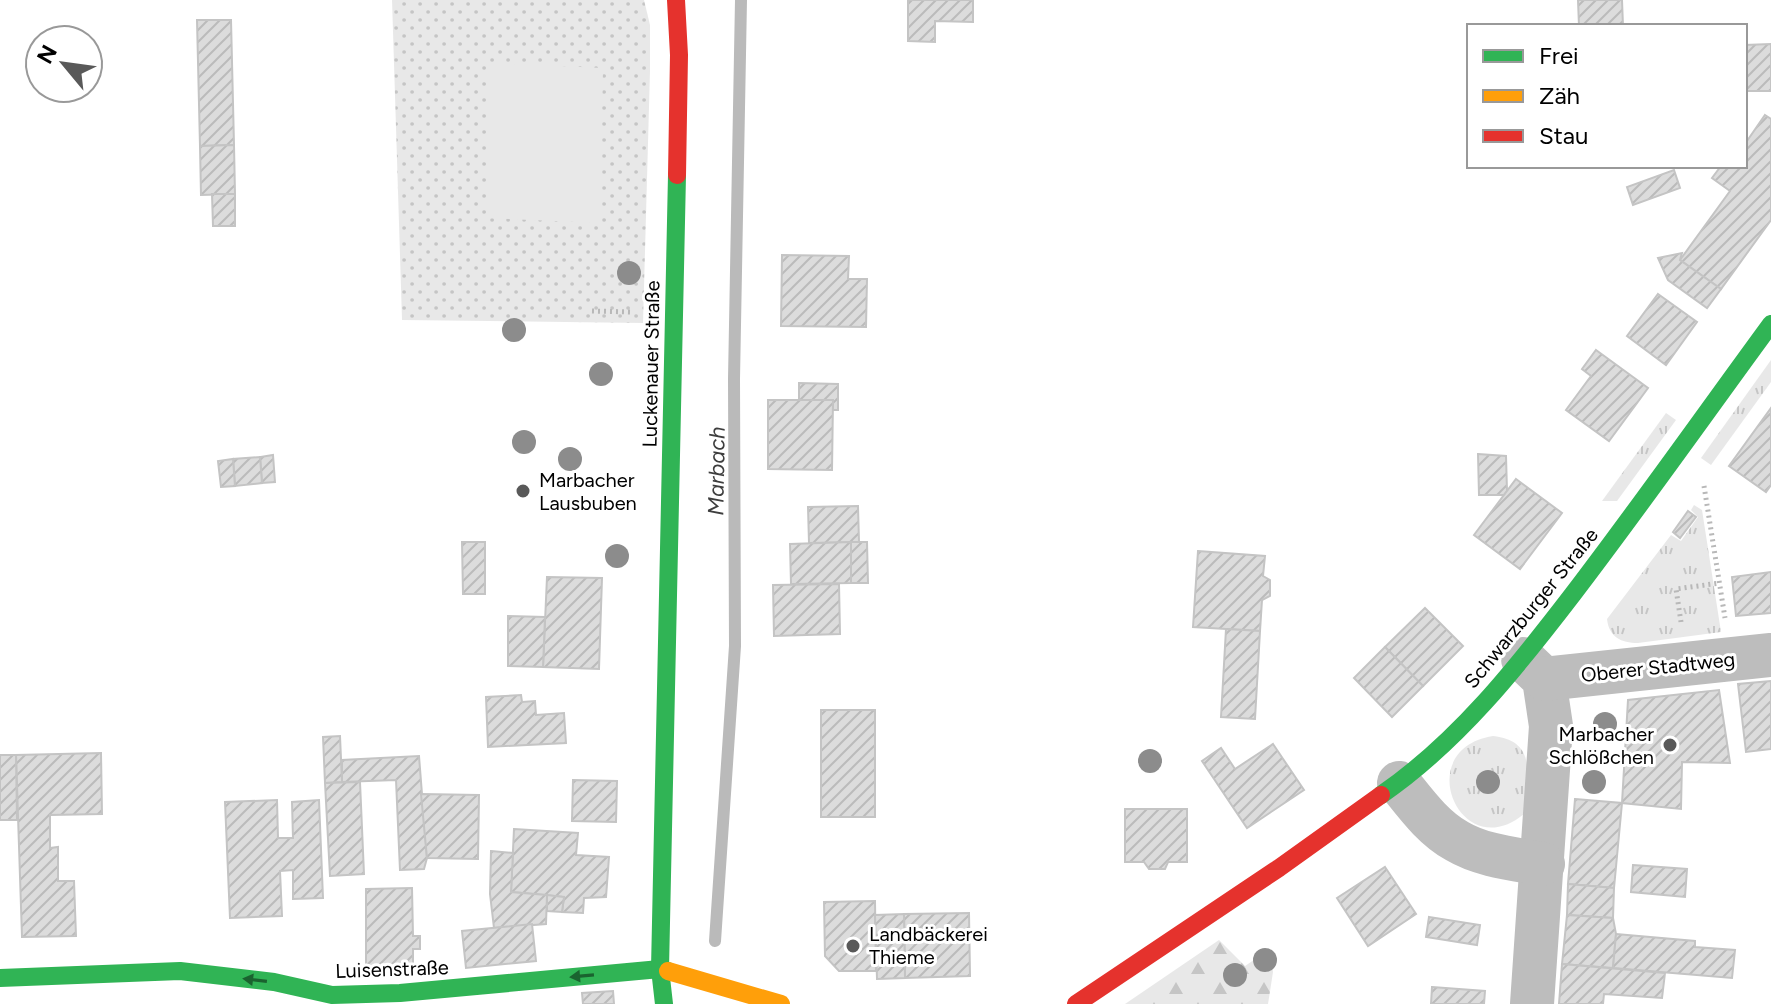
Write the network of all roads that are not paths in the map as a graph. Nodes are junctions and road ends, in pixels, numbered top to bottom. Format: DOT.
graph roads {
  1 [pos="676,0"];
  2 [pos="1771,324"];
  3 [pos="1751,657"];
  4 [pos="1533,669"];
  5 [pos="1399,783"];
  6 [pos="1543,864"];
  7 [pos="660,969"];
  8 [pos="0,978"];
  9 [pos="332,999"];
  10 [pos="664,1004"];
  11 [pos="781,1004"];
  12 [pos="1076,1004"];
  13 [pos="1532,1004"];
  1 -- 7 [label="street, Luckenauer Straße"];
  2 -- 4 [label="street, Schwarzburger Straße"];
  3 -- 4 [label="street, Oberer Stadtweg"];
  4 -- 5 [label="street, Schwarzburger Straße"];
  4 -- 6 [label="street"];
  5 -- 6 [label="street"];
  5 -- 12 [label="street, Schwarzburger Straße"];
  6 -- 13 [label="street"];
  7 -- 9 [label="street, Luisenstraße, one-way"];
  7 -- 10 [label="street, Luckenauer Straße"];
  7 -- 11 [label="street, Luisenstraße"];
  9 -- 8 [label="street, Luisenstraße, one-way"];
}
